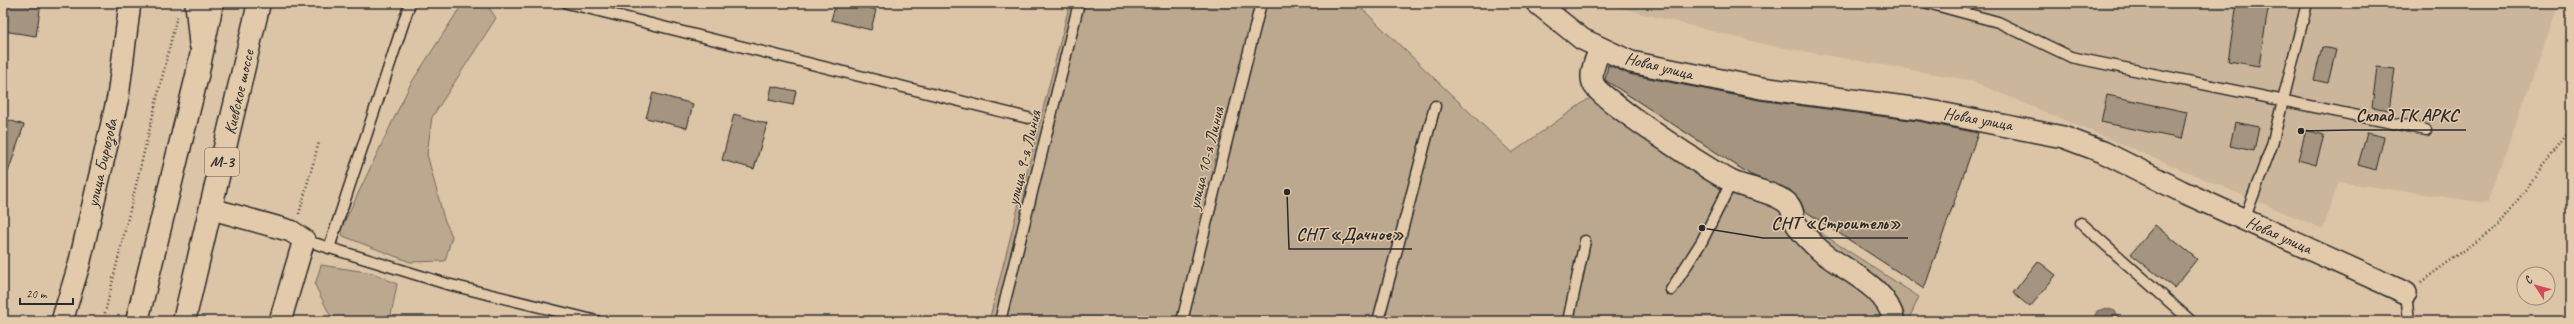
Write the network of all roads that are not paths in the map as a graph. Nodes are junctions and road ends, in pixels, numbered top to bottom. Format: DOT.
graph roads {
  1 [pos="130,3"];
  2 [pos="196,3"];
  3 [pos="212,3"];
  4 [pos="259,3"];
  5 [pos="410,3"];
  6 [pos="567,3"];
  7 [pos="1080,3"];
  8 [pos="1261,3"];
  9 [pos="1537,3"];
  10 [pos="1928,3"];
  11 [pos="2307,3"];
  12 [pos="1600,48"];
  13 [pos="197,76"];
  14 [pos="2283,100"];
  15 [pos="1435,106"];
  16 [pos="1028,118"];
  17 [pos="2426,130"];
  18 [pos="1732,181"];
  19 [pos="212,209"];
  20 [pos="2244,220"];
  21 [pos="2081,222"];
  22 [pos="299,236"];
  23 [pos="1585,241"];
  24 [pos="330,248"];
  25 [pos="1671,290"];
  26 [pos="2406,293"];
  27 [pos="62,321"];
  28 [pos="137,321"];
  29 [pos="184,321"];
  30 [pos="280,321"];
  31 [pos="597,321"];
  32 [pos="1000,321"];
  33 [pos="1182,321"];
  34 [pos="1378,321"];
  35 [pos="1568,321"];
  36 [pos="1894,321"];
  37 [pos="2191,321"];
  38 [pos="2409,321"];
  1 -- 27 [label="street, улица Бирюзова"];
  2 -- 13 [label="street"];
  3 -- 13 [label="highway, М-3"];
  4 -- 19 [label="highway, Киевское шоссе / М-3"];
  5 -- 24 [label="lane"];
  6 -- 16 [label="lane"];
  7 -- 32 [label="lane, улица 9-я Линия"];
  8 -- 33 [label="lane, улица 10-я Линия"];
  9 -- 12 [label="street, Новая улица"];
  10 -- 14 [label="lane"];
  11 -- 14 [label="lane"];
  12 -- 18 [label="street"];
  12 -- 20 [label="street, Новая улица"];
  13 -- 28 [label="highway, М-3"];
  14 -- 17 [label="lane"];
  14 -- 20 [label="lane"];
  15 -- 34 [label="lane"];
  18 -- 25 [label="lane"];
  18 -- 36 [label="street"];
  19 -- 22 [label="street"];
  19 -- 29 [label="highway, Киевское шоссе / М-3"];
  20 -- 26 [label="street, Новая улица"];
  21 -- 37 [label="lane"];
  22 -- 24 [label="lane"];
  22 -- 30 [label="street"];
  23 -- 35 [label="lane"];
  24 -- 31 [label="lane"];
  26 -- 38 [label="lane"];
}
